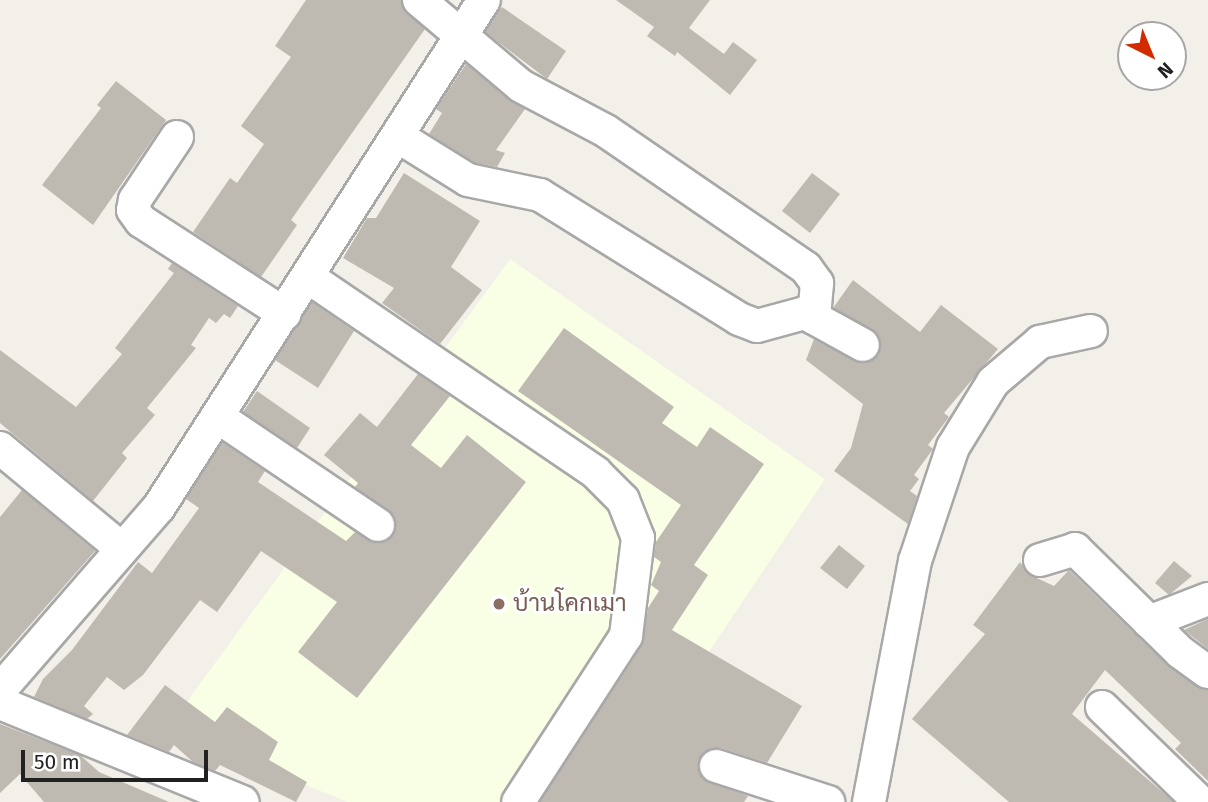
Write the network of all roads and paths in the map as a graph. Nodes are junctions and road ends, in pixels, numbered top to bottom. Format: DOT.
graph roads {
  1 [pos="419,0"];
  2 [pos="484,0"];
  3 [pos="464,36"];
  4 [pos="177,137"];
  5 [pos="399,137"];
  6 [pos="308,277"];
  7 [pos="285,314"];
  8 [pos="814,318"];
  9 [pos="1091,331"];
  10 [pos="863,345"];
  11 [pos="218,417"];
  12 [pos="0,448"];
  13 [pos="378,525"];
  14 [pos="122,550"];
  15 [pos="1040,560"];
  16 [pos="1208,599"];
  17 [pos="1149,622"];
  18 [pos="1208,672"];
  19 [pos="0,690"];
  20 [pos="0,703"];
  21 [pos="1102,707"];
  22 [pos="716,765"];
  23 [pos="243,802"];
  24 [pos="518,802"];
  25 [pos="828,802"];
  26 [pos="869,802"];
  27 [pos="1200,802"];
  1 -- 3 [label="street"];
  2 -- 3 [label="street"];
  3 -- 5 [label="street"];
  3 -- 8 [label="street"];
  4 -- 7 [label="street"];
  5 -- 6 [label="street"];
  5 -- 8 [label="street"];
  6 -- 7 [label="street"];
  6 -- 24 [label="street"];
  7 -- 11 [label="street"];
  8 -- 10 [label="street"];
  9 -- 26 [label="street"];
  11 -- 13 [label="street"];
  11 -- 14 [label="street"];
  12 -- 14 [label="street"];
  14 -- 19 [label="street"];
  15 -- 17 [label="street"];
  16 -- 17 [label="street"];
  17 -- 18 [label="street"];
  20 -- 23 [label="street"];
  21 -- 27 [label="street"];
  22 -- 25 [label="street"];
}
